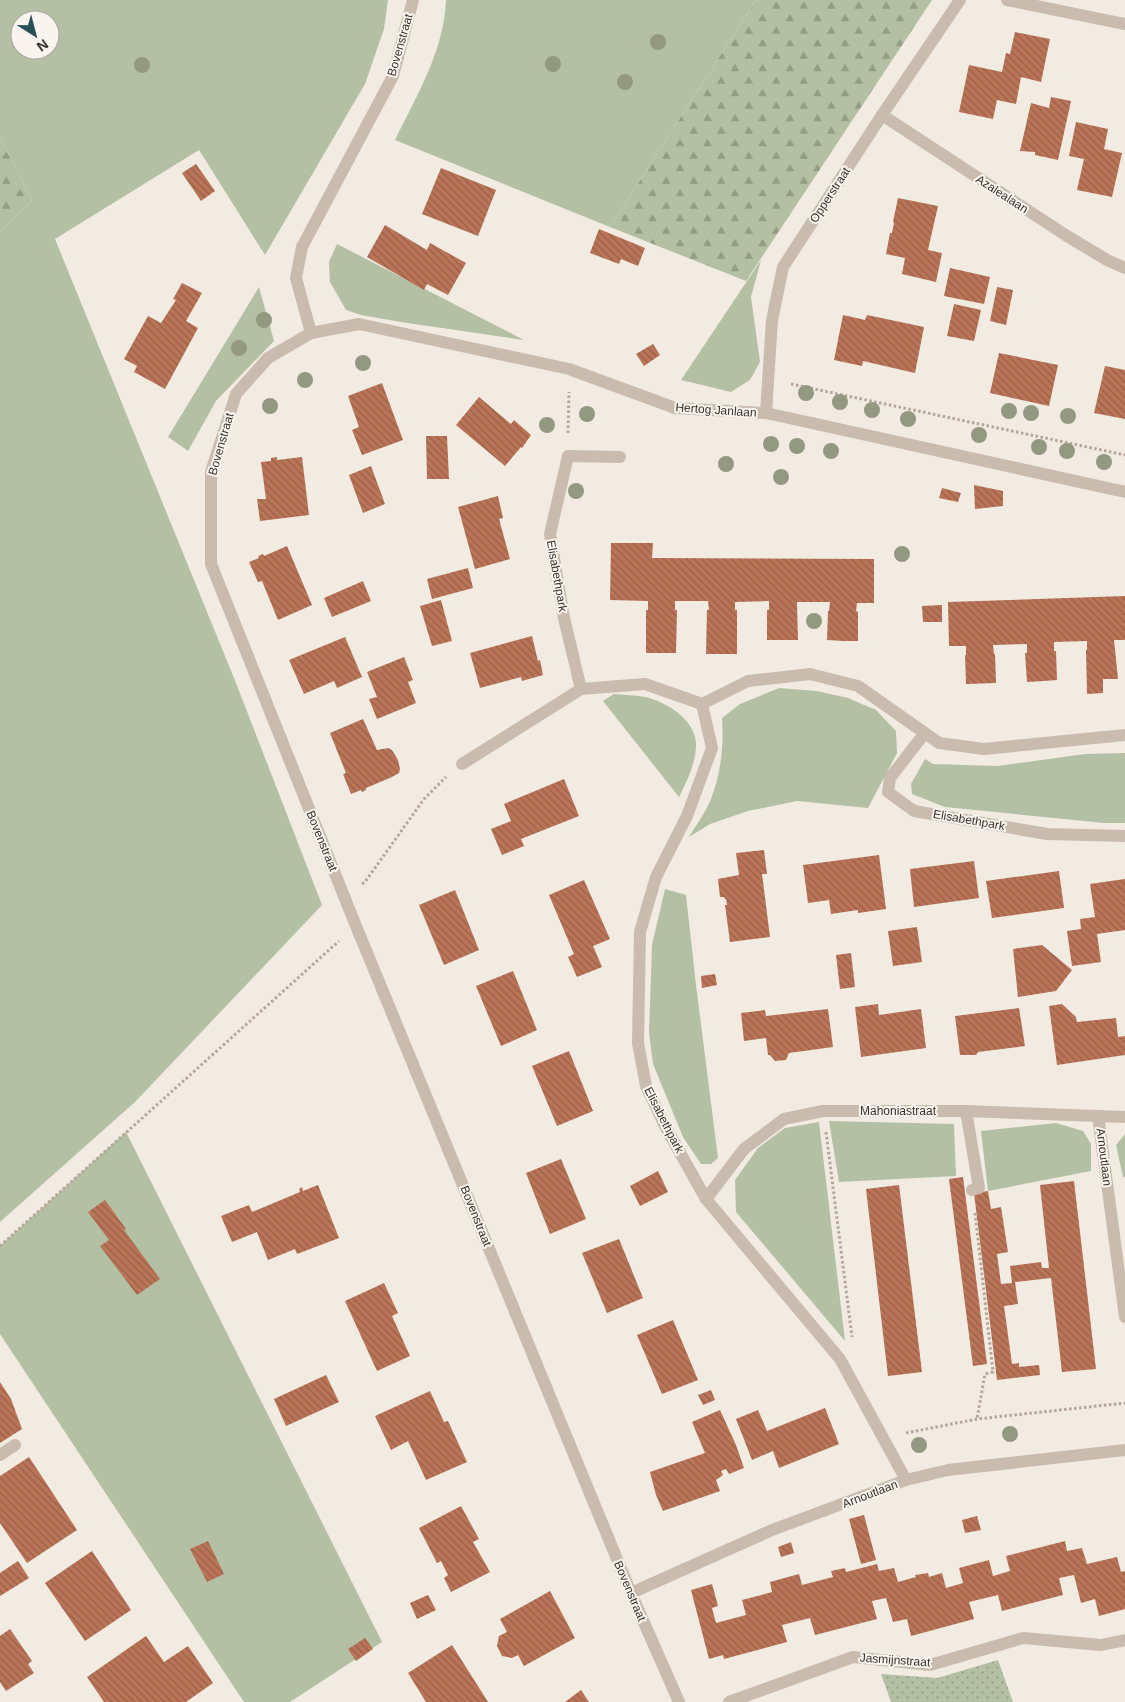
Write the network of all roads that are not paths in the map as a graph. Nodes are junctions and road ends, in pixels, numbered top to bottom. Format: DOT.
graph roads {
  1 [pos="412,0"];
  2 [pos="960,0"];
  3 [pos="1007,0"];
  4 [pos="1125,24"];
  5 [pos="882,115"];
  6 [pos="1125,268"];
  7 [pos="311,333"];
  8 [pos="766,413"];
  9 [pos="620,457"];
  10 [pos="1125,492"];
  11 [pos="581,689"];
  12 [pos="702,704"];
  13 [pos="924,734"];
  14 [pos="1125,735"];
  15 [pos="462,764"];
  16 [pos="1125,836"];
  17 [pos="966,1111"];
  18 [pos="1098,1116"];
  19 [pos="1125,1117"];
  20 [pos="972,1190"];
  21 [pos="706,1199"];
  22 [pos="1125,1317"];
  23 [pos="15,1444"];
  24 [pos="1125,1450"];
  25 [pos="0,1455"];
  26 [pos="906,1480"];
  27 [pos="631,1593"];
  28 [pos="1125,1640"];
  29 [pos="678,1702"];
  30 [pos="729,1702"];
  1 -- 7 [label="street, Bovenstraat"];
  2 -- 5 [label="street, Opperstraat"];
  3 -- 4 [label="street"];
  5 -- 6 [label="street, Azalealaan"];
  5 -- 8 [label="street, Opperstraat"];
  7 -- 8 [label="street, Hertog Janlaan"];
  7 -- 27 [label="street, Bovenstraat"];
  8 -- 10 [label="street, Hertog Janlaan"];
  9 -- 11 [label="street, Elisabethpark"];
  11 -- 12 [label="street"];
  11 -- 15 [label="street"];
  12 -- 13 [label="street"];
  12 -- 21 [label="street, Elisabethpark"];
  13 -- 14 [label="street"];
  13 -- 16 [label="street, Elisabethpark"];
  17 -- 18 [label="street, Mahoniastraat"];
  17 -- 20 [label="street"];
  17 -- 21 [label="street, Mahoniastraat"];
  18 -- 19 [label="street, Mahoniastraat"];
  18 -- 22 [label="street, Arnoutlaan"];
  21 -- 26 [label="street, Elisabethpark"];
  23 -- 25 [label="street"];
  24 -- 26 [label="street, Arnoutlaan"];
  26 -- 27 [label="street, Arnoutlaan"];
  27 -- 29 [label="street, Bovenstraat"];
  28 -- 30 [label="street, Jasmijnstraat"];
}
